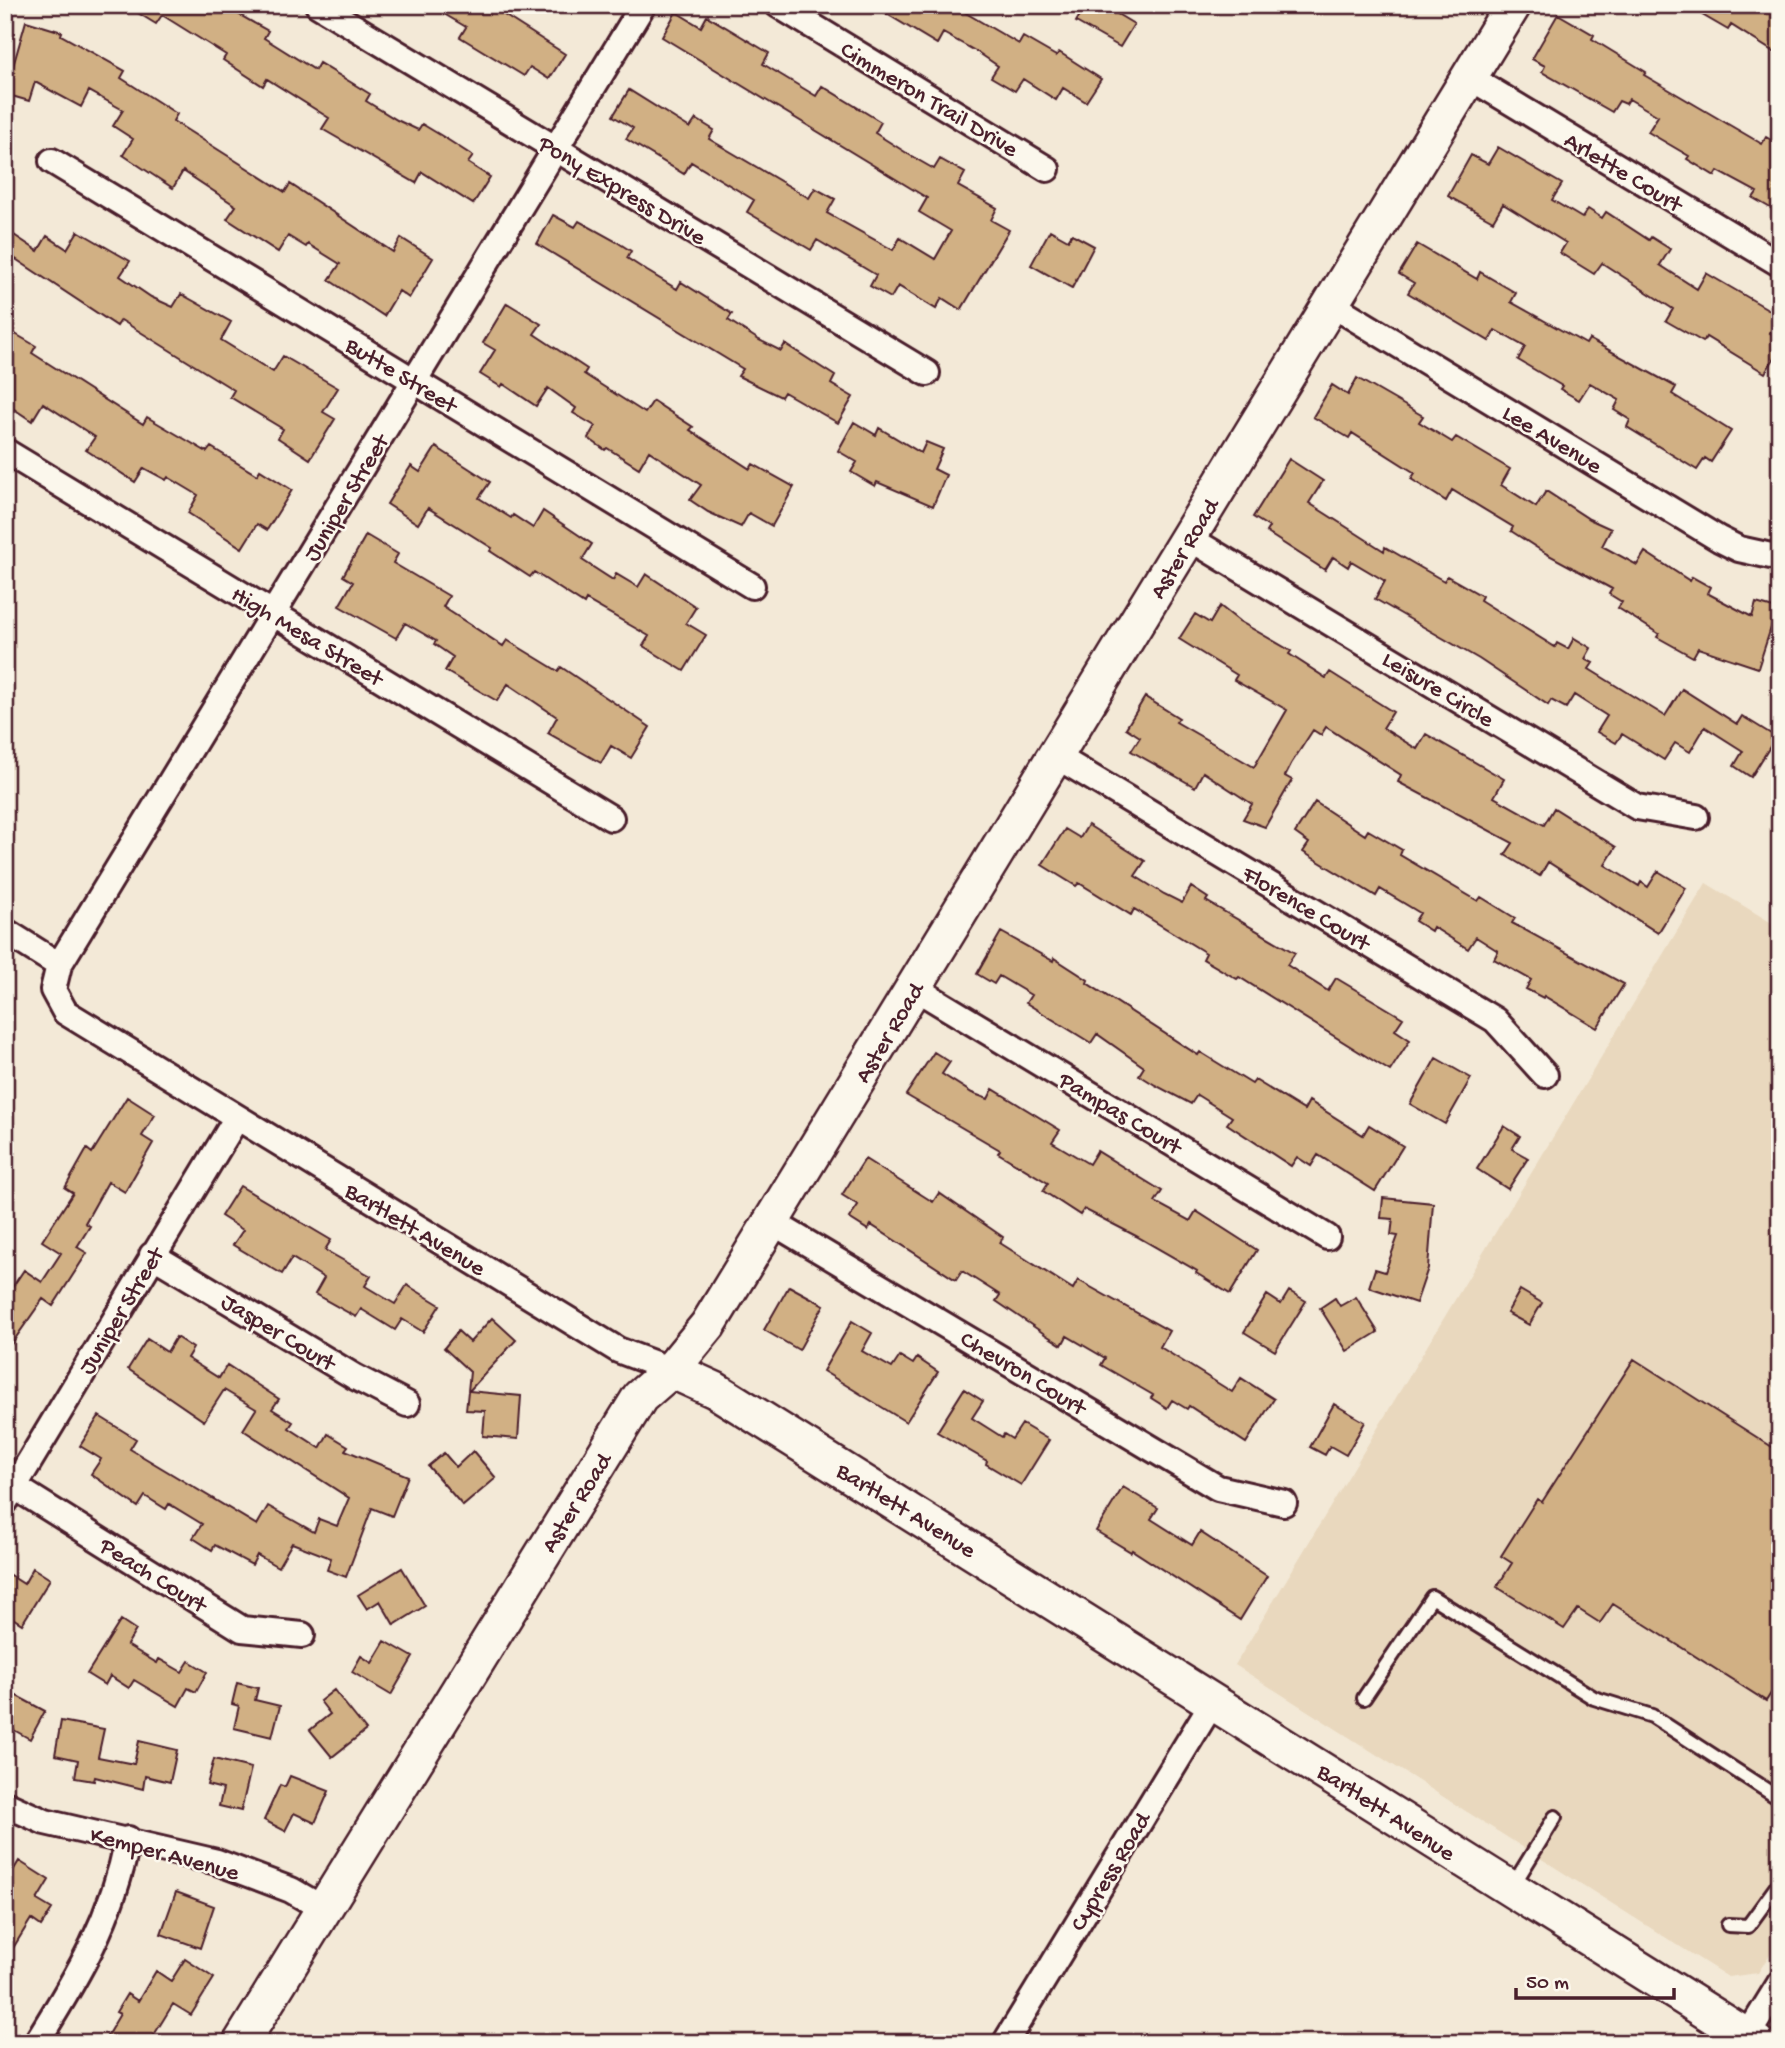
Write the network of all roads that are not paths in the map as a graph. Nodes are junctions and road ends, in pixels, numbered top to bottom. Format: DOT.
graph roads {
  1 [pos="318,5"];
  2 [pos="643,5"];
  3 [pos="778,5"];
  4 [pos="1513,5"];
  5 [pos="1469,77"];
  6 [pos="556,149"];
  7 [pos="52,161"];
  8 [pos="1046,169"];
  9 [pos="1780,264"];
  10 [pos="1331,304"];
  11 [pos="927,373"];
  12 [pos="415,382"];
  13 [pos="5,451"];
  14 [pos="1189,538"];
  15 [pos="1780,558"];
  16 [pos="752,586"];
  17 [pos="273,614"];
  18 [pos="1055,756"];
  19 [pos="1696,817"];
  20 [pos="611,818"];
  21 [pos="5,931"];
  22 [pos="59,965"];
  23 [pos="915,988"];
  24 [pos="53,990"];
  25 [pos="1545,1075"];
  26 [pos="236,1119"];
  27 [pos="772,1222"];
  28 [pos="1327,1237"];
  29 [pos="152,1255"];
  30 [pos="671,1370"];
  31 [pos="408,1404"];
  32 [pos="10,1494"];
  33 [pos="1284,1503"];
  34 [pos="302,1635"];
  35 [pos="1364,1699"];
  36 [pos="1214,1700"];
  37 [pos="1780,1798"];
  38 [pos="5,1804"];
  39 [pos="1555,1817"];
  40 [pos="128,1839"];
  41 [pos="1780,1882"];
  42 [pos="1510,1890"];
  43 [pos="323,1908"];
  44 [pos="1728,1925"];
  45 [pos="1780,1983"];
  46 [pos="1749,2041"];
  47 [pos="36,2043"];
  48 [pos="241,2043"];
  49 [pos="1005,2043"];
  1 -- 6 [label="street, Pony Express Drive"];
  2 -- 6 [label="street, Juniper Street"];
  3 -- 8 [label="street, Cimmeron Trail Drive"];
  4 -- 5 [label="main road, Aster Road"];
  5 -- 9 [label="street, Arlette Court"];
  5 -- 10 [label="main road, Aster Road"];
  6 -- 11 [label="street, Pony Express Drive"];
  6 -- 12 [label="street, Juniper Street"];
  7 -- 12 [label="street, Butte Street"];
  10 -- 14 [label="main road, Aster Road"];
  10 -- 15 [label="street, Lee Avenue"];
  12 -- 16 [label="street, Butte Street"];
  12 -- 17 [label="street, Juniper Street"];
  13 -- 17 [label="street, High Mesa Street"];
  14 -- 18 [label="main road, Aster Road"];
  14 -- 19 [label="street, Leisure Circle"];
  17 -- 20 [label="street, High Mesa Street"];
  17 -- 22 [label="street, Juniper Street"];
  18 -- 23 [label="main road, Aster Road"];
  18 -- 25 [label="street, Florence Court"];
  21 -- 22 [label="street"];
  22 -- 24 [label="street, Juniper Street"];
  23 -- 27 [label="main road, Aster Road"];
  23 -- 28 [label="street, Pampas Court"];
  24 -- 26 [label="street, Bartlett Avenue"];
  26 -- 29 [label="street, Juniper Street"];
  26 -- 30 [label="street, Bartlett Avenue"];
  27 -- 30 [label="main road, Aster Road"];
  27 -- 33 [label="street, Chevron Court"];
  29 -- 31 [label="street, Jasper Court"];
  29 -- 32 [label="street, Juniper Street"];
  30 -- 36 [label="main road, Bartlett Avenue"];
  30 -- 43 [label="main road, Aster Road"];
  32 -- 34 [label="street, Peach Court"];
  35 -- 37 [label="lane"];
  36 -- 42 [label="main road, Bartlett Avenue"];
  36 -- 49 [label="street, Cypress Road"];
  38 -- 40 [label="street, Kemper Avenue"];
  39 -- 42 [label="lane"];
  40 -- 43 [label="street, Kemper Avenue"];
  40 -- 47 [label="street"];
  41 -- 44 [label="lane"];
  42 -- 46 [label="main road, Bartlett Avenue"];
  43 -- 48 [label="main road, Aster Road"];
  45 -- 46 [label="street"];
}
